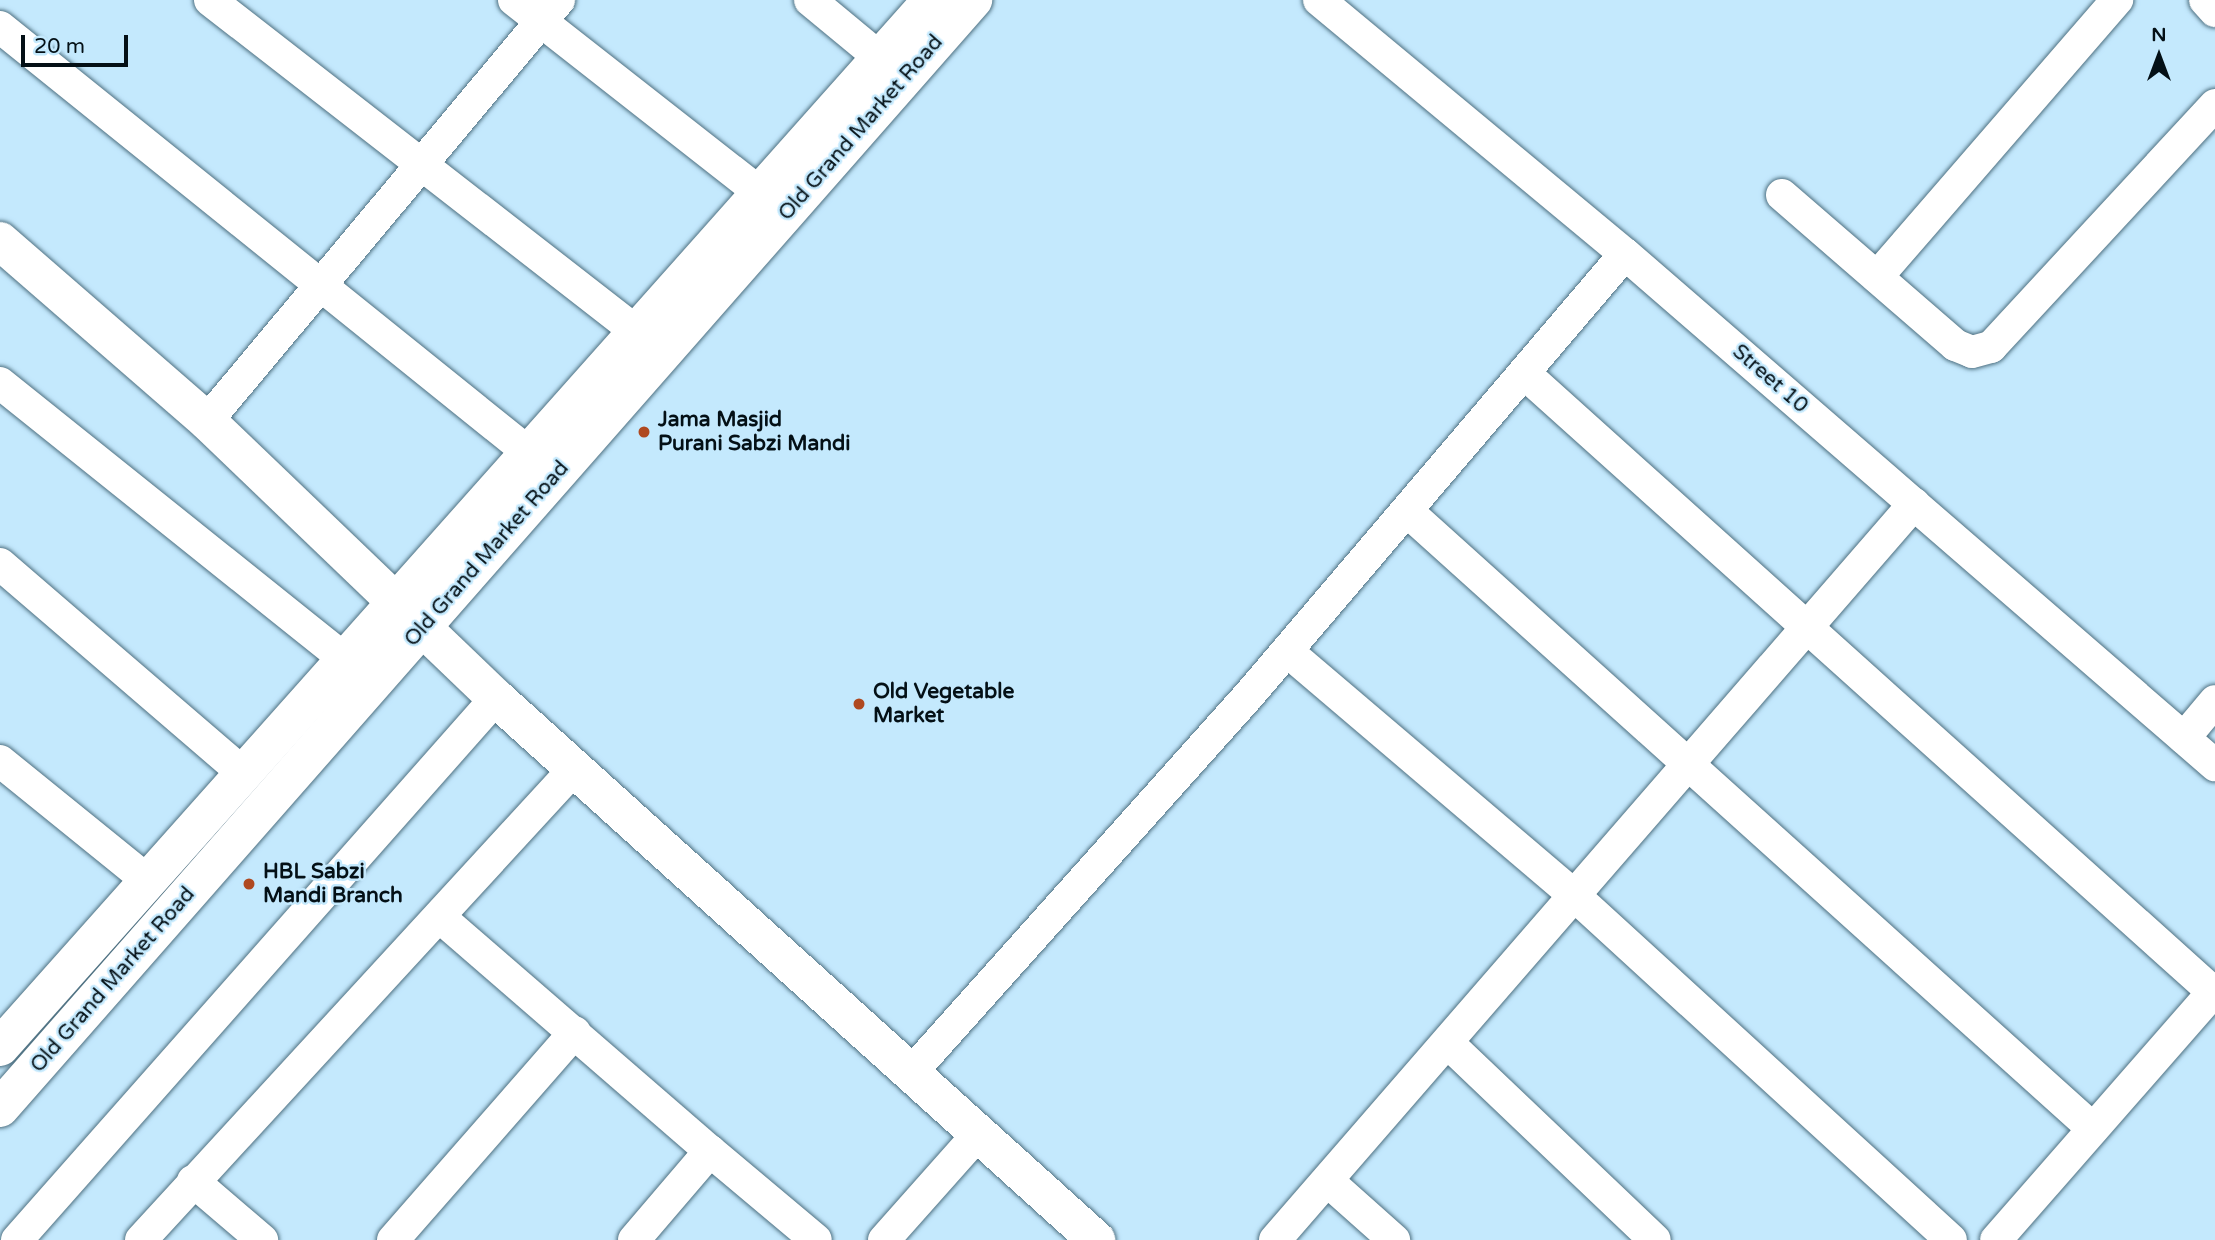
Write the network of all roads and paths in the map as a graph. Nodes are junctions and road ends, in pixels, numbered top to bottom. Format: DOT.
graph roads {
  1 [pos="210,0"];
  2 [pos="514,0"];
  3 [pos="810,0"];
  4 [pos="932,0"];
  5 [pos="973,0"];
  6 [pos="1320,0"];
  7 [pos="2117,0"];
  8 [pos="2205,0"];
  9 [pos="550,11"];
  10 [pos="2215,11"];
  11 [pos="0,27"];
  12 [pos="880,58"];
  13 [pos="2215,105"];
  14 [pos="421,165"];
  15 [pos="760,193"];
  16 [pos="1782,195"];
  17 [pos="0,241"];
  18 [pos="1625,254"];
  19 [pos="1877,277"];
  20 [pos="320,285"];
  21 [pos="637,332"];
  22 [pos="1524,373"];
  23 [pos="0,383"];
  24 [pos="207,421"];
  25 [pos="529,453"];
  26 [pos="1914,504"];
  27 [pos="1406,511"];
  28 [pos="0,565"];
  29 [pos="410,614"];
  30 [pos="1809,630"];
  31 [pos="1287,651"];
  32 [pos="345,659"];
  33 [pos="496,698"];
  34 [pos="2215,701"];
  35 [pos="2184,738"];
  36 [pos="0,761"];
  37 [pos="1690,764"];
  38 [pos="2215,765"];
  39 [pos="575,768"];
  40 [pos="244,774"];
  41 [pos="148,881"];
  42 [pos="1576,897"];
  43 [pos="442,919"];
  44 [pos="2214,991"];
  45 [pos="575,1032"];
  46 [pos="1449,1044"];
  47 [pos="0,1047"];
  48 [pos="910,1074"];
  49 [pos="0,1108"];
  50 [pos="2093,1129"];
  51 [pos="978,1134"];
  52 [pos="710,1151"];
  53 [pos="193,1181"];
  54 [pos="1330,1183"];
  55 [pos="17,1240"];
  56 [pos="141,1240"];
  57 [pos="262,1240"];
  58 [pos="393,1240"];
  59 [pos="634,1240"];
  60 [pos="816,1240"];
  61 [pos="884,1240"];
  62 [pos="1096,1240"];
  63 [pos="1275,1240"];
  64 [pos="1394,1240"];
  65 [pos="1655,1240"];
  66 [pos="1951,1240"];
  67 [pos="1996,1240"];
  1 -- 14 [label="street"];
  2 -- 9 [label="street"];
  3 -- 12 [label="street"];
  4 -- 12 [label="street, Old Grand Market Road"];
  5 -- 29 [label="street, Old Grand Market Road"];
  6 -- 18 [label="street, Street 10"];
  7 -- 19 [label="street"];
  8 -- 10 [label="street"];
  9 -- 14 [label="street"];
  9 -- 15 [label="street"];
  11 -- 20 [label="street"];
  12 -- 15 [label="street, Old Grand Market Road"];
  13 -- 19 [label="street"];
  14 -- 20 [label="street"];
  14 -- 21 [label="street"];
  15 -- 21 [label="street, Old Grand Market Road"];
  16 -- 19 [label="street"];
  17 -- 24 [label="street"];
  18 -- 22 [label="street"];
  18 -- 26 [label="street, Street 10"];
  20 -- 24 [label="street"];
  20 -- 25 [label="street"];
  21 -- 25 [label="street, Old Grand Market Road"];
  22 -- 27 [label="street"];
  22 -- 30 [label="street"];
  23 -- 32 [label="street"];
  24 -- 29 [label="street"];
  25 -- 29 [label="street, Old Grand Market Road"];
  26 -- 30 [label="street"];
  26 -- 35 [label="street, Street 10"];
  27 -- 31 [label="street"];
  27 -- 37 [label="street"];
  28 -- 40 [label="street"];
  29 -- 32 [label="street, Old Grand Market Road"];
  29 -- 33 [label="street"];
  29 -- 49 [label="street, Old Grand Market Road"];
  30 -- 37 [label="street"];
  30 -- 44 [label="street"];
  31 -- 42 [label="street"];
  31 -- 48 [label="street"];
  32 -- 40 [label="street, Old Grand Market Road"];
  33 -- 39 [label="street"];
  33 -- 55 [label="street"];
  34 -- 35 [label="street"];
  35 -- 38 [label="street, Street 10"];
  36 -- 41 [label="street"];
  37 -- 42 [label="street"];
  37 -- 50 [label="street"];
  39 -- 43 [label="street"];
  39 -- 48 [label="street"];
  40 -- 41 [label="street, Old Grand Market Road"];
  41 -- 47 [label="street, Old Grand Market Road"];
  42 -- 46 [label="street"];
  42 -- 66 [label="street"];
  43 -- 45 [label="street"];
  43 -- 53 [label="street"];
  44 -- 50 [label="street"];
  45 -- 52 [label="street"];
  45 -- 58 [label="street"];
  46 -- 54 [label="street"];
  46 -- 65 [label="street"];
  48 -- 51 [label="street"];
  50 -- 67 [label="street"];
  51 -- 61 [label="street"];
  51 -- 62 [label="street"];
  52 -- 59 [label="street"];
  52 -- 60 [label="street"];
  53 -- 56 [label="street"];
  53 -- 57 [label="street"];
  54 -- 63 [label="street"];
  54 -- 64 [label="street"];
}
